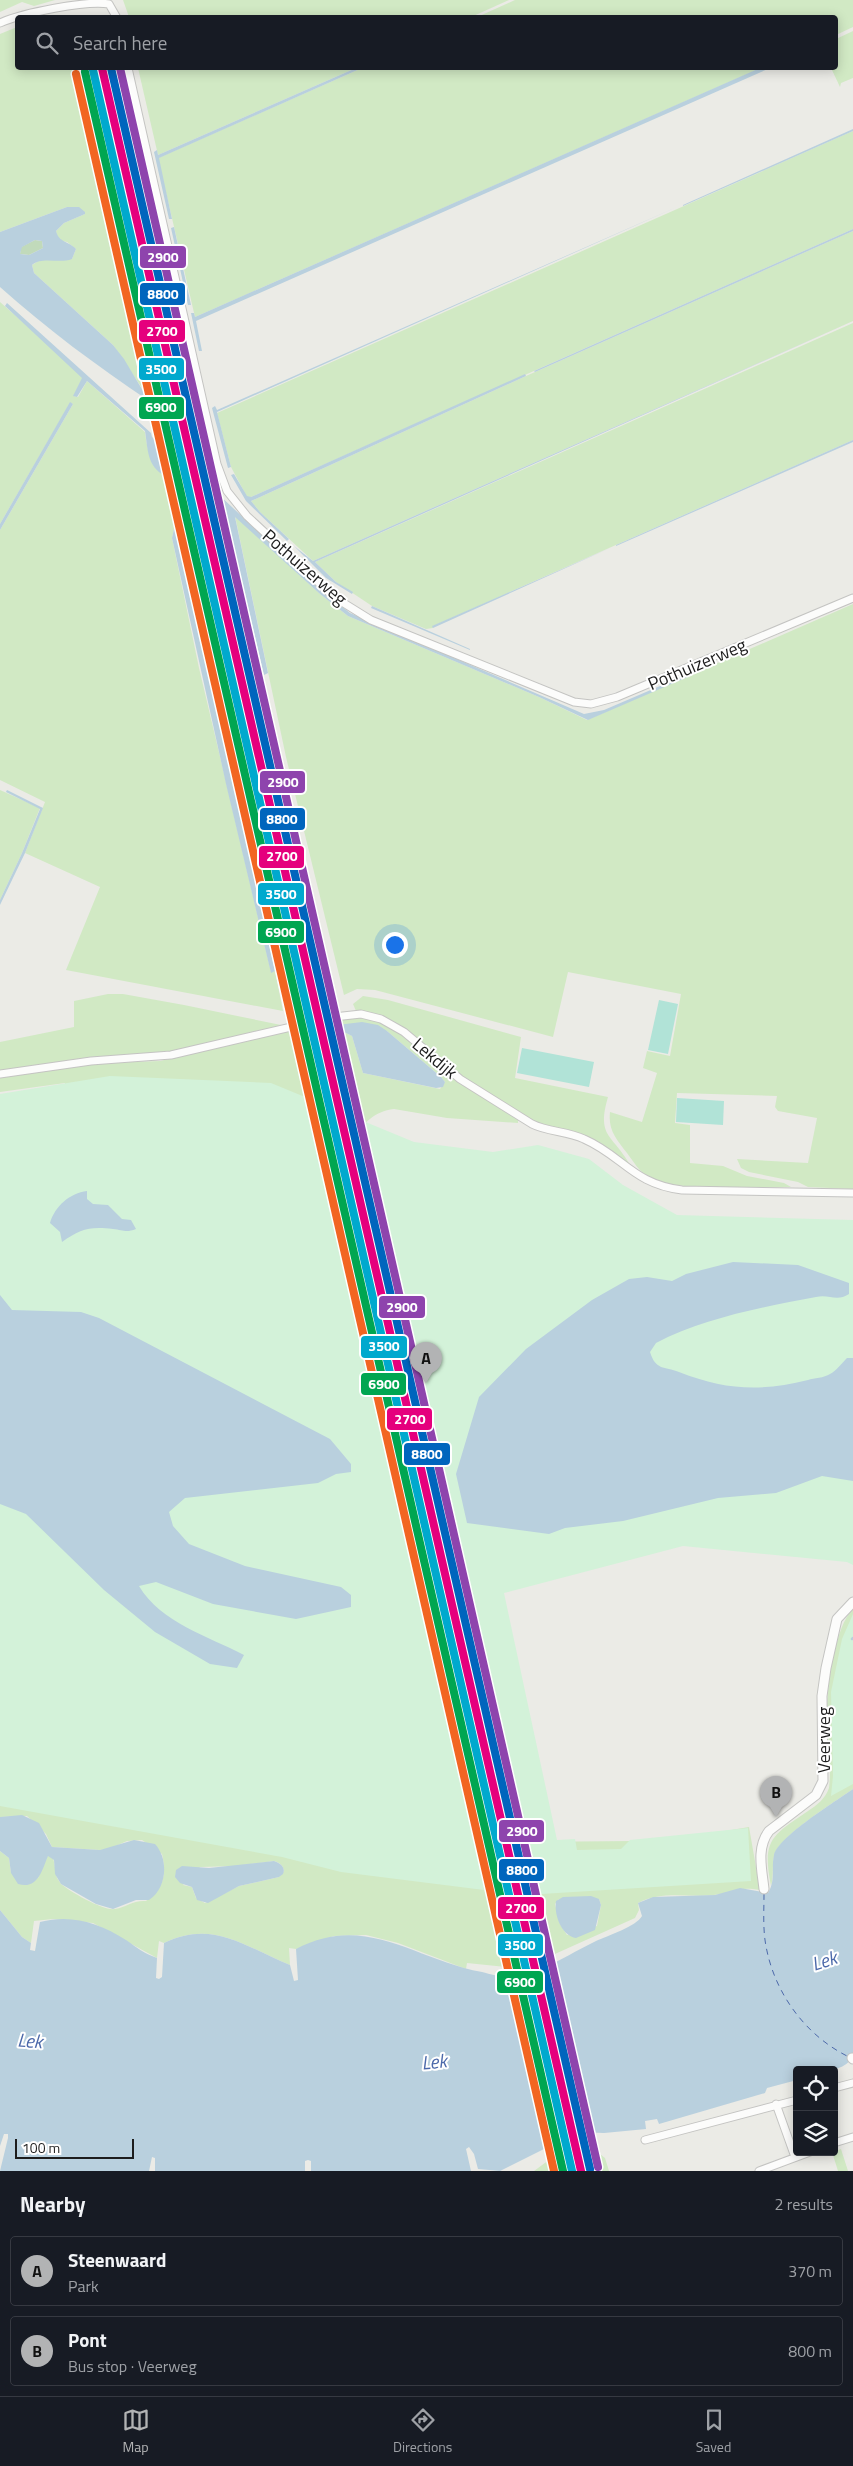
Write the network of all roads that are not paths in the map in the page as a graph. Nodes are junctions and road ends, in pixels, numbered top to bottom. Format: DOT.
graph roads {
  1 [pos="24,15"];
  2 [pos="115,15"];
  3 [pos="15,18"];
  4 [pos="0,23"];
  5 [pos="128,70"];
  6 [pos="853,598"];
  7 [pos="0,1074"];
  8 [pos="853,1193"];
  9 [pos="853,1602"];
  10 [pos="764,1889"];
  11 [pos="853,2083"];
  12 [pos="838,2087"];
  13 [pos="793,2101"];
  14 [pos="776,2104"];
  15 [pos="853,2137"];
  16 [pos="645,2140"];
  17 [pos="838,2143"];
  18 [pos="796,2157"];
  19 [pos="759,2171"];
  1 -- 2 [label="street"];
  3 -- 4 [label="street"];
  5 -- 6 [label="street, Pothuizerweg"];
  7 -- 8 [label="street, Lekdijk"];
  9 -- 10 [label="street, Veerweg"];
  11 -- 12 [label="street"];
  13 -- 14 [label="street"];
  14 -- 16 [label="street"];
  14 -- 18 [label="street"];
  15 -- 17 [label="street"];
  18 -- 19 [label="street"];
}
